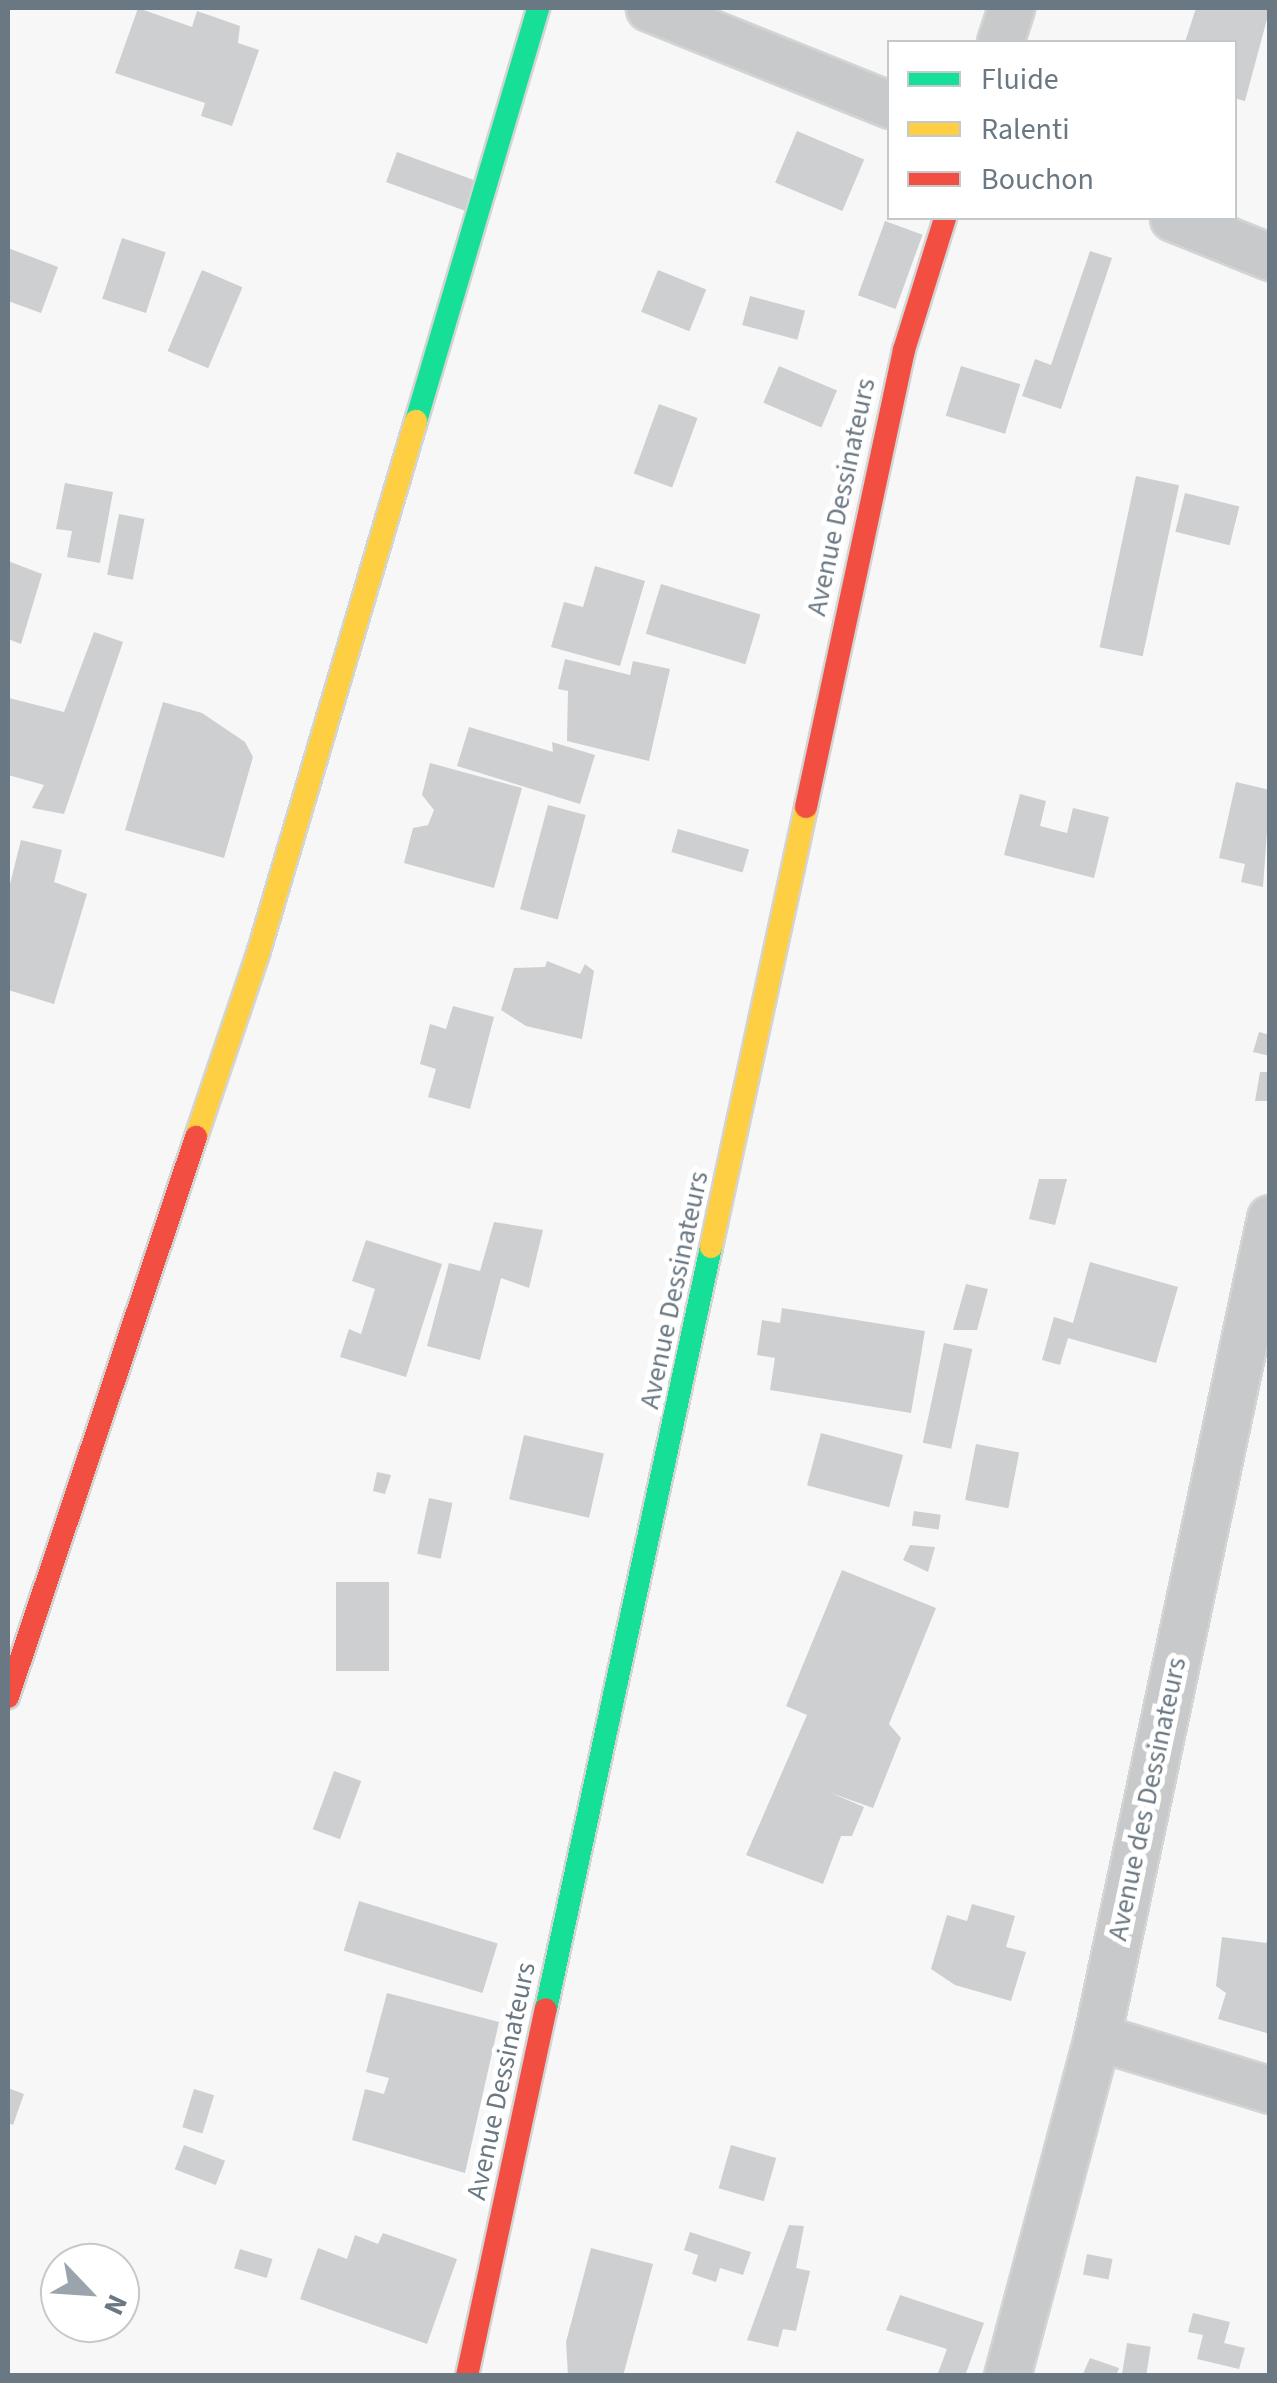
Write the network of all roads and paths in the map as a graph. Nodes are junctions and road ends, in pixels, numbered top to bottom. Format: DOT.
graph roads {
  1 [pos="538,8"];
  2 [pos="649,8"];
  3 [pos="1011,8"];
  4 [pos="1001,40"];
  5 [pos="887,104"];
  6 [pos="944,220"];
  7 [pos="1178,220"];
  8 [pos="1270,257"];
  9 [pos="1270,1218"];
  10 [pos="8,1697"];
  11 [pos="1097,2036"];
  12 [pos="1270,2090"];
  13 [pos="467,2376"];
  14 [pos="1007,2376"];
  1 -- 10 [label="street"];
  2 -- 5 [label="street"];
  3 -- 4 [label="street"];
  6 -- 13 [label="street, Avenue Dessinateurs"];
  7 -- 8 [label="street"];
  9 -- 11 [label="street, Avenue des Dessinateurs"];
  11 -- 12 [label="street"];
  11 -- 14 [label="street, Avenue des Dessinateurs"];
}
